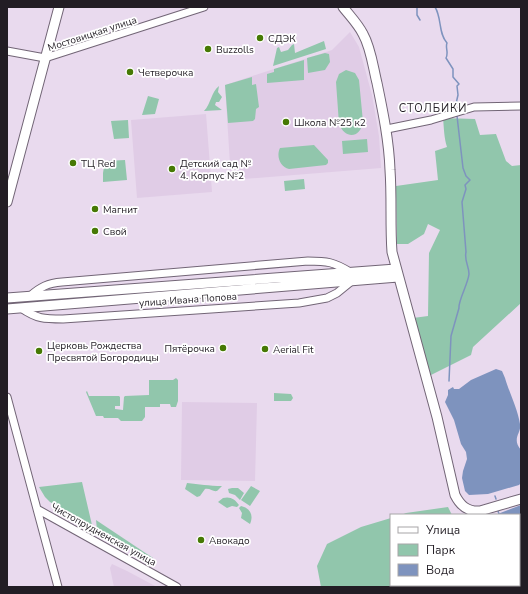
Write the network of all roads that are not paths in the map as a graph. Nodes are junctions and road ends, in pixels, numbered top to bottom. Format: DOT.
graph roads {
  1 [pos="59,7"];
  2 [pos="204,7"];
  3 [pos="343,7"];
  4 [pos="7,51"];
  5 [pos="45,58"];
  6 [pos="521,106"];
  7 [pos="387,129"];
  8 [pos="7,202"];
  9 [pos="397,273"];
  10 [pos="351,276"];
  11 [pos="30,296"];
  12 [pos="7,298"];
  13 [pos="21,308"];
  14 [pos="7,309"];
  15 [pos="7,397"];
  16 [pos="521,499"];
  17 [pos="37,509"];
  18 [pos="58,587"];
  19 [pos="177,587"];
  1 -- 5 [label="main road"];
  2 -- 5 [label="street, Мостовицкая улица"];
  3 -- 7 [label="main road"];
  4 -- 5 [label="street, Мостовицкая улица"];
  5 -- 8 [label="main road"];
  6 -- 7 [label="street"];
  7 -- 9 [label="main road"];
  9 -- 10 [label="main road, улица Ивана Попова"];
  9 -- 16 [label="main road"];
  10 -- 11 [label="main road, улица Ивана Попова"];
  10 -- 11 [label="street"];
  10 -- 13 [label="main road, улица Ивана Попова"];
  10 -- 13 [label="street, улица Ивана Попова"];
  11 -- 12 [label="main road, улица Ивана Попова"];
  13 -- 14 [label="main road, улица Ивана Попова"];
  15 -- 17 [label="street, Чистопрудненская улица"];
  17 -- 18 [label="street"];
  17 -- 19 [label="street, Чистопрудненская улица"];
}
